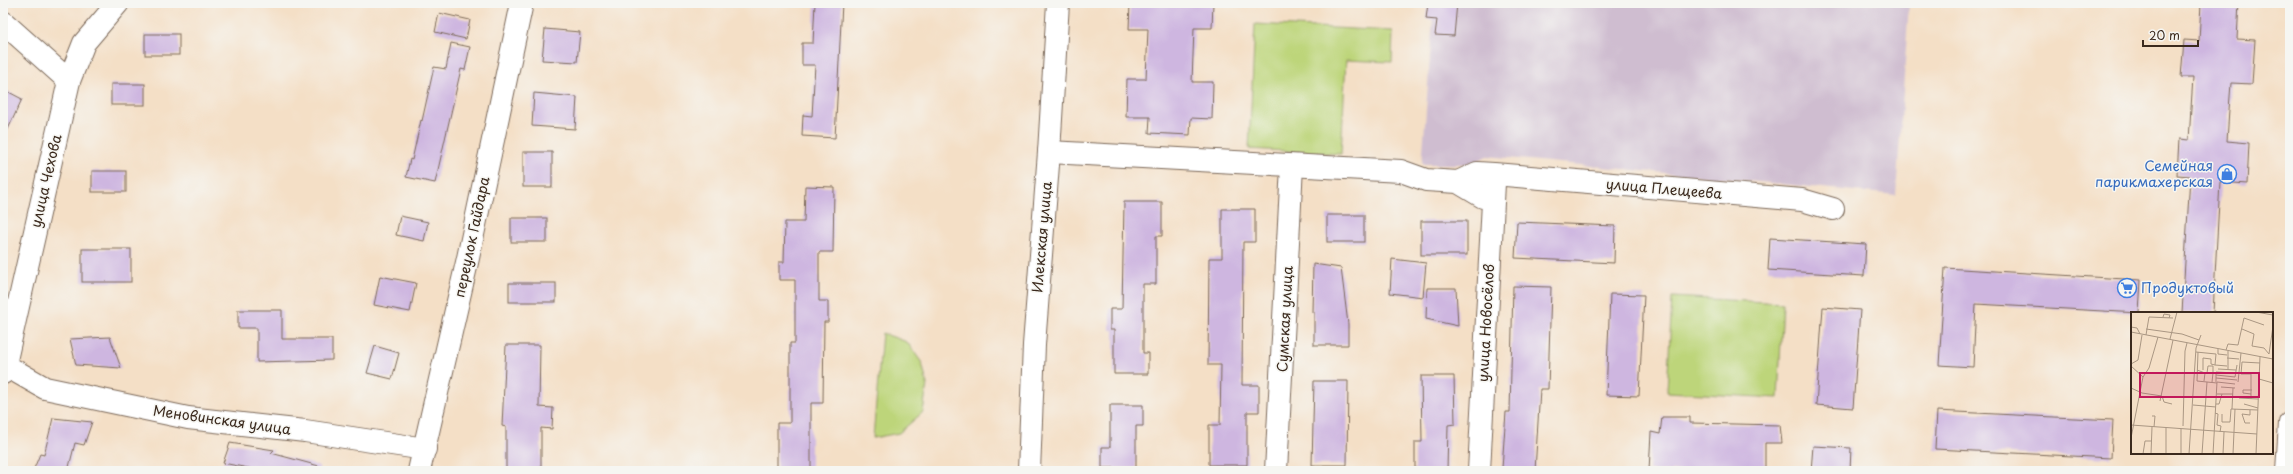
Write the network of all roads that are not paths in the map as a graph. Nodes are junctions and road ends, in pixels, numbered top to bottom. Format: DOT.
graph roads {
  1 [pos="118,3"];
  2 [pos="522,3"];
  3 [pos="1058,3"];
  4 [pos="3,22"];
  5 [pos="69,81"];
  6 [pos="1049,152"];
  7 [pos="1292,166"];
  8 [pos="1494,174"];
  9 [pos="1458,182"];
  10 [pos="1493,198"];
  11 [pos="1833,209"];
  12 [pos="4,367"];
  13 [pos="2290,423"];
  14 [pos="425,449"];
  15 [pos="419,471"];
  16 [pos="1029,471"];
  17 [pos="1276,471"];
  18 [pos="1478,471"];
  19 [pos="2287,471"];
  1 -- 5 [label="street, улица Чехова"];
  2 -- 14 [label="street, переулок Гайдара"];
  3 -- 6 [label="street, Илекская улица"];
  4 -- 5 [label="street"];
  5 -- 12 [label="street, улица Чехова"];
  6 -- 7 [label="street"];
  6 -- 16 [label="street, Илекская улица"];
  7 -- 9 [label="street"];
  7 -- 17 [label="street, Сумская улица"];
  8 -- 9 [label="street, улица Плещеева"];
  8 -- 10 [label="street, улица Новосёлов"];
  8 -- 11 [label="street, улица Плещеева"];
  9 -- 10 [label="street"];
  10 -- 18 [label="street, улица Новосёлов"];
  12 -- 14 [label="street, Меновинская улица"];
  13 -- 19 [label="street"];
  14 -- 15 [label="street, переулок Гайдара"];
}
